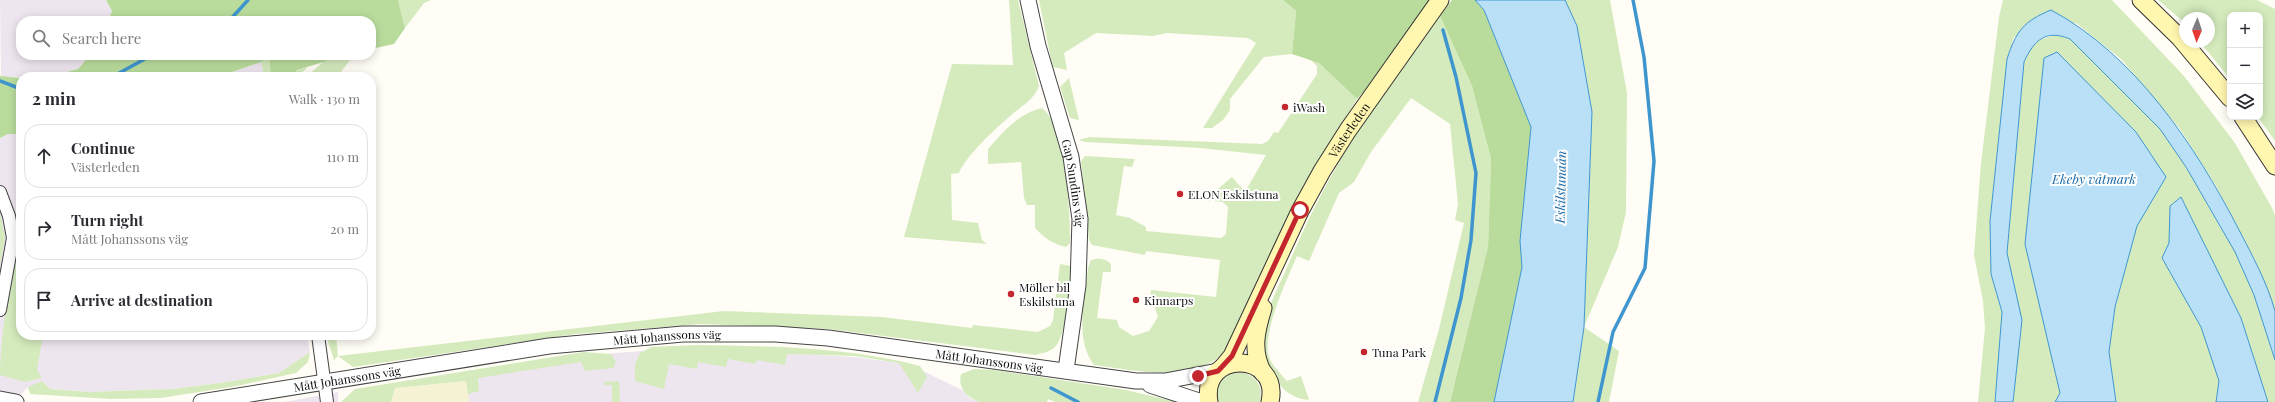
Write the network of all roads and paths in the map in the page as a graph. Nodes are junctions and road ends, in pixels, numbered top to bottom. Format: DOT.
graph roads {
  1 [pos="1028,0"];
  2 [pos="1440,0"];
  3 [pos="2141,0"];
  4 [pos="2227,94"];
  5 [pos="2245,120"];
  6 [pos="2275,166"];
  7 [pos="0,192"];
  8 [pos="1274,269"];
  9 [pos="0,310"];
  10 [pos="319,340"];
  11 [pos="1220,369"];
  12 [pos="1066,370"];
  13 [pos="1263,373"];
  14 [pos="1136,381"];
  15 [pos="325,383"];
  16 [pos="0,399"];
  17 [pos="16,402"];
  18 [pos="201,402"];
  19 [pos="327,402"];
  20 [pos="1202,402"];
  21 [pos="1209,402"];
  22 [pos="1270,402"];
  1 -- 12 [label="street, Gap Sundins väg"];
  2 -- 8 [label="main road, Västerleden"];
  3 -- 4 [label="main road"];
  5 -- 6 [label="main road"];
  7 -- 9 [label="street"];
  8 -- 11 [label="main road, Västerleden"];
  8 -- 13 [label="main road, Västerleden"];
  10 -- 15 [label="street"];
  11 -- 13 [label="main road"];
  11 -- 14 [label="street, Mått Johanssons väg"];
  11 -- 21 [label="main road, Västerleden"];
  12 -- 14 [label="street, Mått Johanssons väg"];
  12 -- 15 [label="street, Mått Johanssons väg"];
  13 -- 22 [label="main road, Västerleden"];
  14 -- 20 [label="street, Mått Johanssons väg"];
  15 -- 18 [label="street, Mått Johanssons väg"];
  15 -- 19 [label="street"];
  16 -- 17 [label="street"];
}
